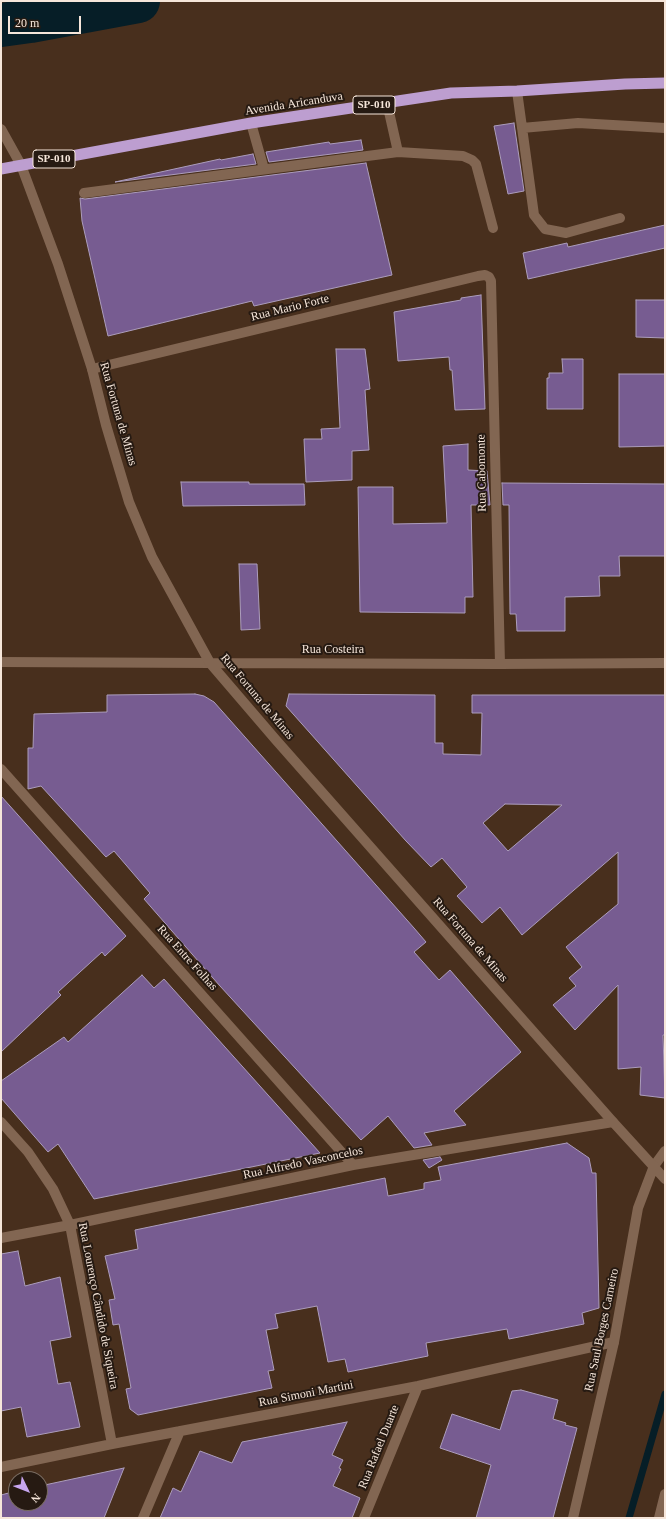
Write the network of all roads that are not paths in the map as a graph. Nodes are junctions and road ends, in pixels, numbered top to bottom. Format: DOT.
graph roads {
  1 [pos="665,83"];
  2 [pos="517,91"];
  3 [pos="388,103"];
  4 [pos="251,123"];
  5 [pos="522,128"];
  6 [pos="665,128"];
  7 [pos="1,129"];
  8 [pos="398,152"];
  9 [pos="21,165"];
  10 [pos="1,169"];
  11 [pos="264,170"];
  12 [pos="84,193"];
  13 [pos="620,218"];
  14 [pos="493,228"];
  15 [pos="491,281"];
  16 [pos="92,369"];
  17 [pos="1,662"];
  18 [pos="210,663"];
  19 [pos="665,663"];
  20 [pos="500,664"];
  21 [pos="1,769"];
  22 [pos="1,1122"];
  23 [pos="613,1122"];
  24 [pos="665,1151"];
  25 [pos="353,1165"];
  26 [pos="654,1166"];
  27 [pos="665,1179"];
  28 [pos="70,1225"];
  29 [pos="1,1238"];
  30 [pos="614,1342"];
  31 [pos="418,1386"];
  32 [pos="180,1431"];
  33 [pos="112,1444"];
  34 [pos="1,1467"];
  35 [pos="665,1494"];
  36 [pos="143,1518"];
  37 [pos="364,1518"];
  38 [pos="573,1518"];
  39 [pos="659,1518"];
  1 -- 2 [label="highway, Avenida Aricanduva / SP-010"];
  2 -- 3 [label="highway, Avenida Aricanduva / SP-010"];
  2 -- 5 [label="street"];
  3 -- 4 [label="highway, Avenida Aricanduva / SP-010"];
  3 -- 8 [label="street"];
  4 -- 9 [label="highway, Avenida Aricanduva / SP-010"];
  4 -- 11 [label="street"];
  5 -- 6 [label="street"];
  5 -- 13 [label="street"];
  7 -- 9 [label="street, Rua Fortuna de Minas"];
  8 -- 11 [label="street"];
  8 -- 14 [label="street"];
  9 -- 10 [label="highway, Avenida Aricanduva / SP-010"];
  9 -- 16 [label="street, Rua Fortuna de Minas"];
  11 -- 12 [label="street"];
  15 -- 16 [label="street, Rua Mario Forte"];
  15 -- 20 [label="street, Rua Cabomonte"];
  16 -- 18 [label="street, Rua Fortuna de Minas"];
  17 -- 18 [label="street, Rua Costeira"];
  18 -- 20 [label="street, Rua Costeira"];
  18 -- 23 [label="street, Rua Fortuna de Minas"];
  19 -- 20 [label="street, Rua Costeira"];
  21 -- 25 [label="street, Rua Entre Folhas"];
  22 -- 28 [label="street, Rua Lourenço Cândido de Siqueira"];
  23 -- 25 [label="street, Rua Alfredo Vasconcelos"];
  23 -- 26 [label="street, Rua Fortuna de Minas"];
  24 -- 26 [label="street, Rua Saul Borges Carneiro"];
  25 -- 28 [label="street, Rua Alfredo Vasconcelos"];
  26 -- 27 [label="street, Rua Fortuna de Minas"];
  26 -- 30 [label="street, Rua Saul Borges Carneiro"];
  28 -- 29 [label="street, Rua Alfredo Vasconcelos"];
  28 -- 33 [label="street, Rua Lourenço Cândido de Siqueira"];
  30 -- 31 [label="street, Rua Simoni Martini"];
  30 -- 38 [label="street, Rua Saul Borges Carneiro"];
  31 -- 32 [label="street, Rua Simoni Martini"];
  31 -- 37 [label="street, Rua Rafael Duarte"];
  32 -- 33 [label="street, Rua Simoni Martini"];
  32 -- 36 [label="street"];
  33 -- 34 [label="street, Rua Simoni Martini"];
  35 -- 39 [label="street"];
}
